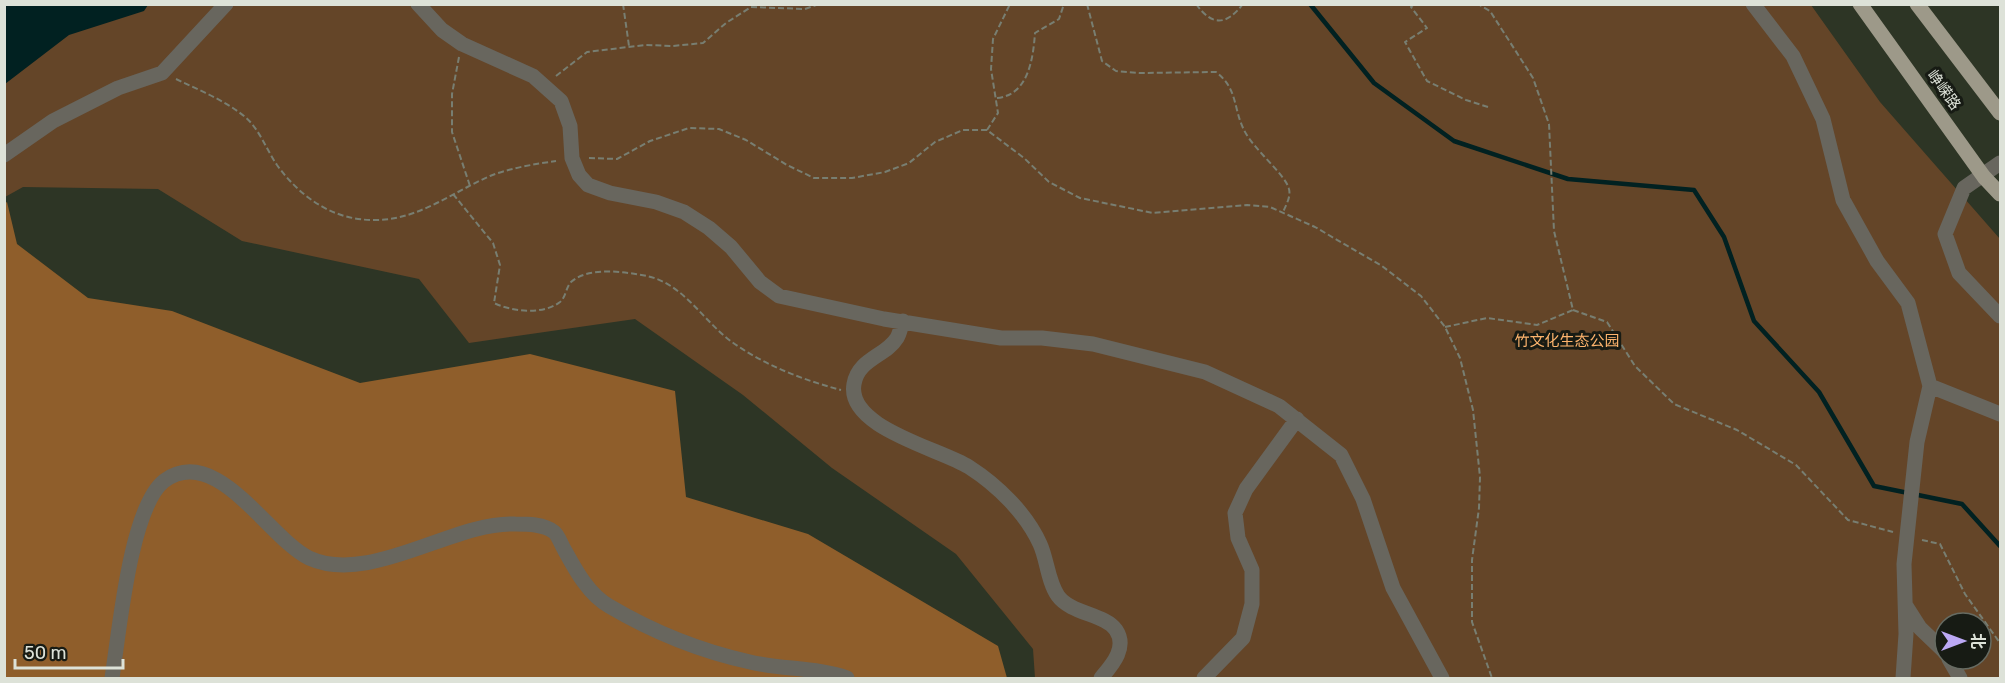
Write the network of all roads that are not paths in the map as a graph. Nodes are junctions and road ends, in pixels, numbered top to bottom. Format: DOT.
graph roads {
  1 [pos="226,4"];
  2 [pos="418,4"];
  3 [pos="1753,4"];
  4 [pos="1860,4"];
  5 [pos="1917,4"];
  6 [pos="2001,113"];
  7 [pos="4,155"];
  8 [pos="2001,163"];
  9 [pos="1984,177"];
  10 [pos="2001,194"];
  11 [pos="2001,316"];
  12 [pos="903,321"];
  13 [pos="1930,386"];
  14 [pos="2001,414"];
  15 [pos="1297,419"];
  16 [pos="1903,601"];
  17 [pos="1933,640"];
  18 [pos="112,678"];
  19 [pos="847,678"];
  20 [pos="1101,678"];
  21 [pos="1204,678"];
  22 [pos="1442,678"];
  23 [pos="1903,678"];
  1 -- 7 [label="street"];
  2 -- 12 [label="street"];
  3 -- 13 [label="street"];
  4 -- 9 [label="main road, 峥嵘路"];
  5 -- 6 [label="main road, 峥嵘路"];
  8 -- 9 [label="street"];
  9 -- 10 [label="main road, 峥嵘路"];
  9 -- 11 [label="street"];
  12 -- 15 [label="street"];
  12 -- 20 [label="street"];
  13 -- 14 [label="street"];
  13 -- 16 [label="street"];
  15 -- 21 [label="street"];
  15 -- 22 [label="street"];
  16 -- 17 [label="street"];
  16 -- 23 [label="street"];
  18 -- 19 [label="street"];
}
